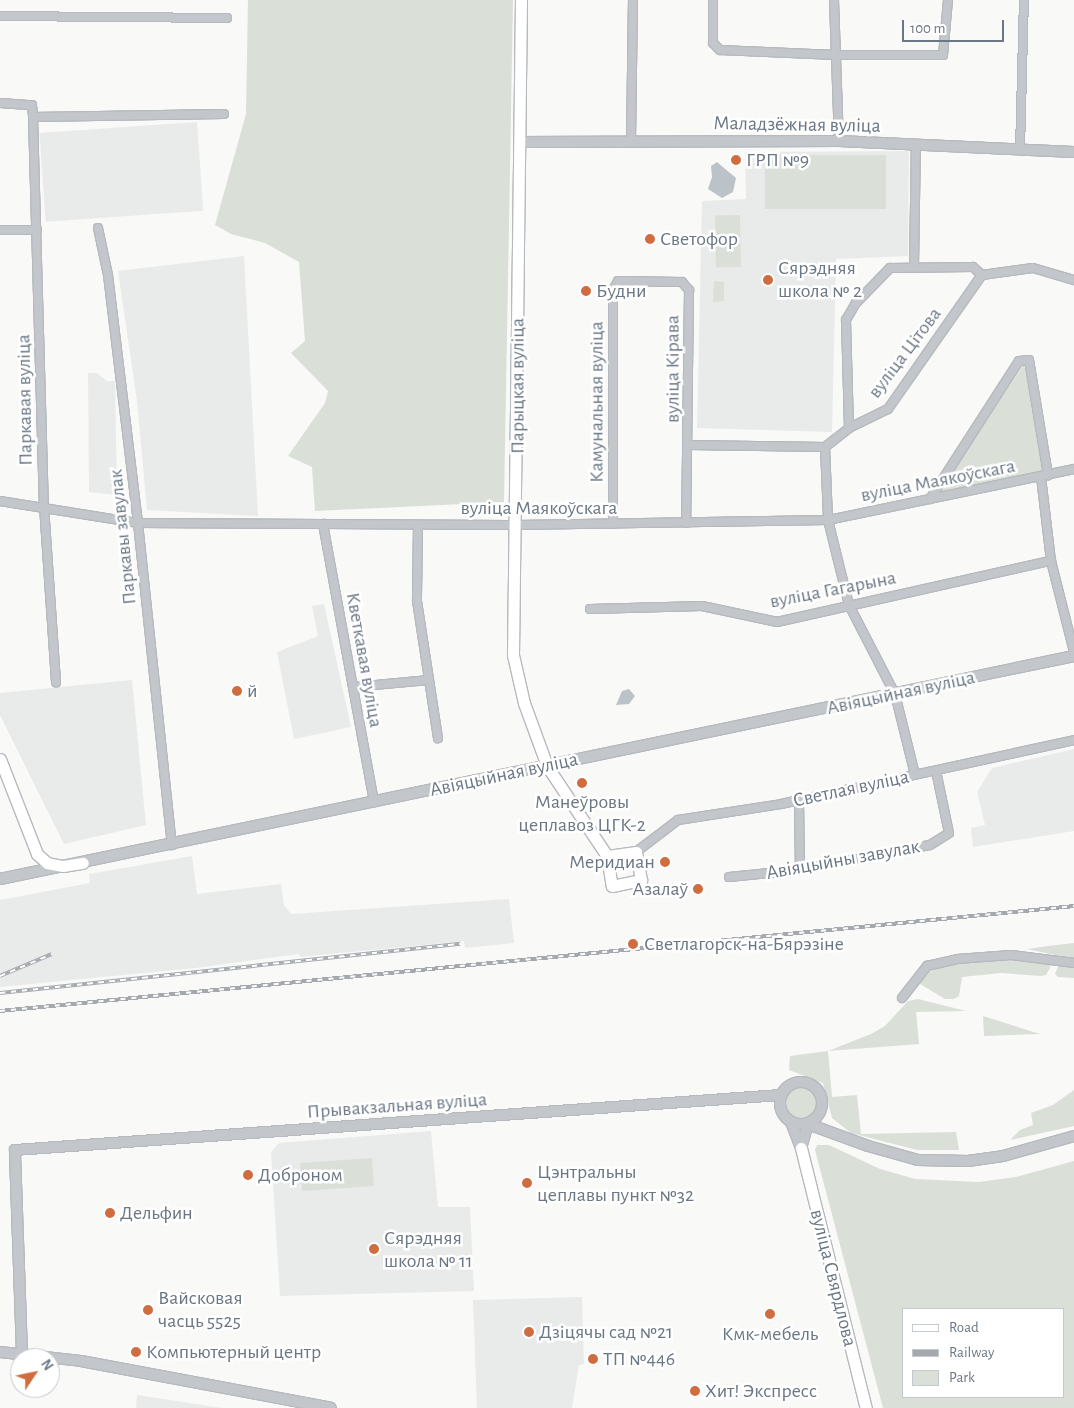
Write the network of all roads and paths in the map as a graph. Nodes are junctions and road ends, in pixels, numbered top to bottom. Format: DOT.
graph roads {
  1 [pos="522,0"];
  2 [pos="633,0"];
  3 [pos="713,0"];
  4 [pos="834,0"];
  5 [pos="948,0"];
  6 [pos="1024,0"];
  7 [pos="0,16"];
  8 [pos="227,18"];
  9 [pos="836,55"];
  10 [pos="0,103"];
  11 [pos="224,114"];
  12 [pos="33,117"];
  13 [pos="631,141"];
  14 [pos="839,141"];
  15 [pos="520,142"];
  16 [pos="916,144"];
  17 [pos="1020,150"];
  18 [pos="1074,152"];
  19 [pos="98,228"];
  20 [pos="0,230"];
  21 [pos="37,230"];
  22 [pos="914,266"];
  23 [pos="982,275"];
  24 [pos="1074,280"];
  25 [pos="618,281"];
  26 [pos="849,428"];
  27 [pos="689,445"];
  28 [pos="825,447"];
  29 [pos="1074,469"];
  30 [pos="1045,476"];
  31 [pos="930,499"];
  32 [pos="0,501"];
  33 [pos="44,506"];
  34 [pos="828,520"];
  35 [pos="138,523"];
  36 [pos="686,523"];
  37 [pos="323,524"];
  38 [pos="613,524"];
  39 [pos="418,525"];
  40 [pos="517,525"];
  41 [pos="1051,561"];
  42 [pos="849,605"];
  43 [pos="590,609"];
  44 [pos="1074,652"];
  45 [pos="1074,656"];
  46 [pos="428,680"];
  47 [pos="56,682"];
  48 [pos="353,687"];
  49 [pos="894,694"];
  50 [pos="438,738"];
  51 [pos="1074,740"];
  52 [pos="0,758"];
  53 [pos="547,766"];
  54 [pos="936,771"];
  55 [pos="915,775"];
  56 [pos="799,800"];
  57 [pos="374,802"];
  58 [pos="172,845"];
  59 [pos="636,852"];
  60 [pos="607,856"];
  61 [pos="83,863"];
  62 [pos="800,870"];
  63 [pos="729,877"];
  64 [pos="0,879"];
  65 [pos="1074,963"];
  66 [pos="902,998"];
  67 [pos="781,1095"];
  68 [pos="823,1106"];
  69 [pos="790,1122"];
  70 [pos="808,1124"];
  71 [pos="1074,1136"];
  72 [pos="844,1137"];
  73 [pos="801,1148"];
  74 [pos="22,1348"];
  75 [pos="60,1359"];
  76 [pos="331,1408"];
  77 [pos="866,1408"];
  1 -- 15 [label="main road, Парыцкая вуліца"];
  2 -- 13 [label="street"];
  3 -- 9 [label="street"];
  4 -- 9 [label="street"];
  5 -- 9 [label="street"];
  6 -- 17 [label="street"];
  7 -- 8 [label="street"];
  9 -- 14 [label="street"];
  10 -- 12 [label="street"];
  11 -- 12 [label="street"];
  12 -- 21 [label="street, Паркавая вуліца"];
  13 -- 14 [label="street, Маладзёжная вуліца"];
  13 -- 15 [label="street, Маладзёжная вуліца"];
  14 -- 16 [label="street, Маладзёжная вуліца"];
  15 -- 40 [label="main road, Парыцкая вуліца"];
  16 -- 17 [label="street, Маладзёжная вуліца"];
  16 -- 22 [label="street"];
  17 -- 18 [label="street, Маладзёжная вуліца"];
  19 -- 35 [label="street, Паркавы завулак"];
  20 -- 21 [label="street"];
  21 -- 33 [label="street, Паркавая вуліца"];
  22 -- 23 [label="street"];
  22 -- 26 [label="street"];
  23 -- 24 [label="street"];
  23 -- 26 [label="street, вуліца Цітова"];
  25 -- 27 [label="street, вуліца Кірава"];
  25 -- 38 [label="street, Камунальная вуліца"];
  26 -- 28 [label="street, вуліца Цітова"];
  27 -- 28 [label="street"];
  27 -- 36 [label="street, вуліца Кірава"];
  28 -- 34 [label="street"];
  29 -- 30 [label="street, вуліца Маякоўскага"];
  30 -- 31 [label="street, вуліца Маякоўскага"];
  30 -- 31 [label="street"];
  30 -- 41 [label="street"];
  31 -- 34 [label="street, вуліца Маякоўскага"];
  32 -- 33 [label="street, вуліца Маякоўскага"];
  33 -- 35 [label="street, вуліца Маякоўскага"];
  33 -- 47 [label="street, Паркавая вуліца"];
  34 -- 36 [label="street, вуліца Маякоўскага"];
  34 -- 42 [label="street"];
  35 -- 37 [label="street, вуліца Маякоўскага"];
  35 -- 58 [label="street, Паркавы завулак"];
  36 -- 38 [label="street, вуліца Маякоўскага"];
  37 -- 39 [label="street, вуліца Маякоўскага"];
  37 -- 48 [label="street, Кветкавая вуліца"];
  38 -- 40 [label="street, вуліца Маякоўскага"];
  39 -- 40 [label="street, вуліца Маякоўскага"];
  39 -- 46 [label="street"];
  40 -- 53 [label="main road, Парыцкая вуліца"];
  41 -- 42 [label="street, вуліца Гагарына"];
  41 -- 44 [label="street"];
  42 -- 43 [label="street, вуліца Гагарына"];
  42 -- 49 [label="street"];
  45 -- 49 [label="street, Авіяцыйная вуліца"];
  46 -- 48 [label="street"];
  46 -- 50 [label="street"];
  48 -- 57 [label="street, Кветкавая вуліца"];
  49 -- 53 [label="street, Авіяцыйная вуліца"];
  49 -- 55 [label="street"];
  51 -- 54 [label="street, Светлая вуліца"];
  52 -- 61 [label="main road, Авіяцыйная вуліца"];
  53 -- 57 [label="street, Авіяцыйная вуліца"];
  53 -- 60 [label="main road"];
  54 -- 55 [label="street, Светлая вуліца"];
  54 -- 62 [label="street, Авіяцыйны завулак"];
  55 -- 56 [label="street, Светлая вуліца"];
  56 -- 59 [label="street, Светлая вуліца"];
  56 -- 62 [label="street"];
  57 -- 58 [label="street, Авіяцыйная вуліца"];
  58 -- 61 [label="street, Авіяцыйная вуліца"];
  59 -- 60 [label="main road, Светлая вуліца"];
  59 -- 60 [label="main road"];
  61 -- 64 [label="street"];
  62 -- 63 [label="street, Авіяцыйны завулак"];
  65 -- 66 [label="street"];
  67 -- 68 [label="street"];
  67 -- 69 [label="street"];
  67 -- 74 [label="street, Прывакзальная вуліца"];
  68 -- 70 [label="street"];
  68 -- 72 [label="street"];
  69 -- 70 [label="street"];
  69 -- 73 [label="street, вуліца Свярдлова"];
  70 -- 72 [label="street"];
  70 -- 73 [label="street"];
  71 -- 72 [label="street"];
  73 -- 77 [label="main road, вуліца Свярдлова"];
  75 -- 76 [label="street"];
}
